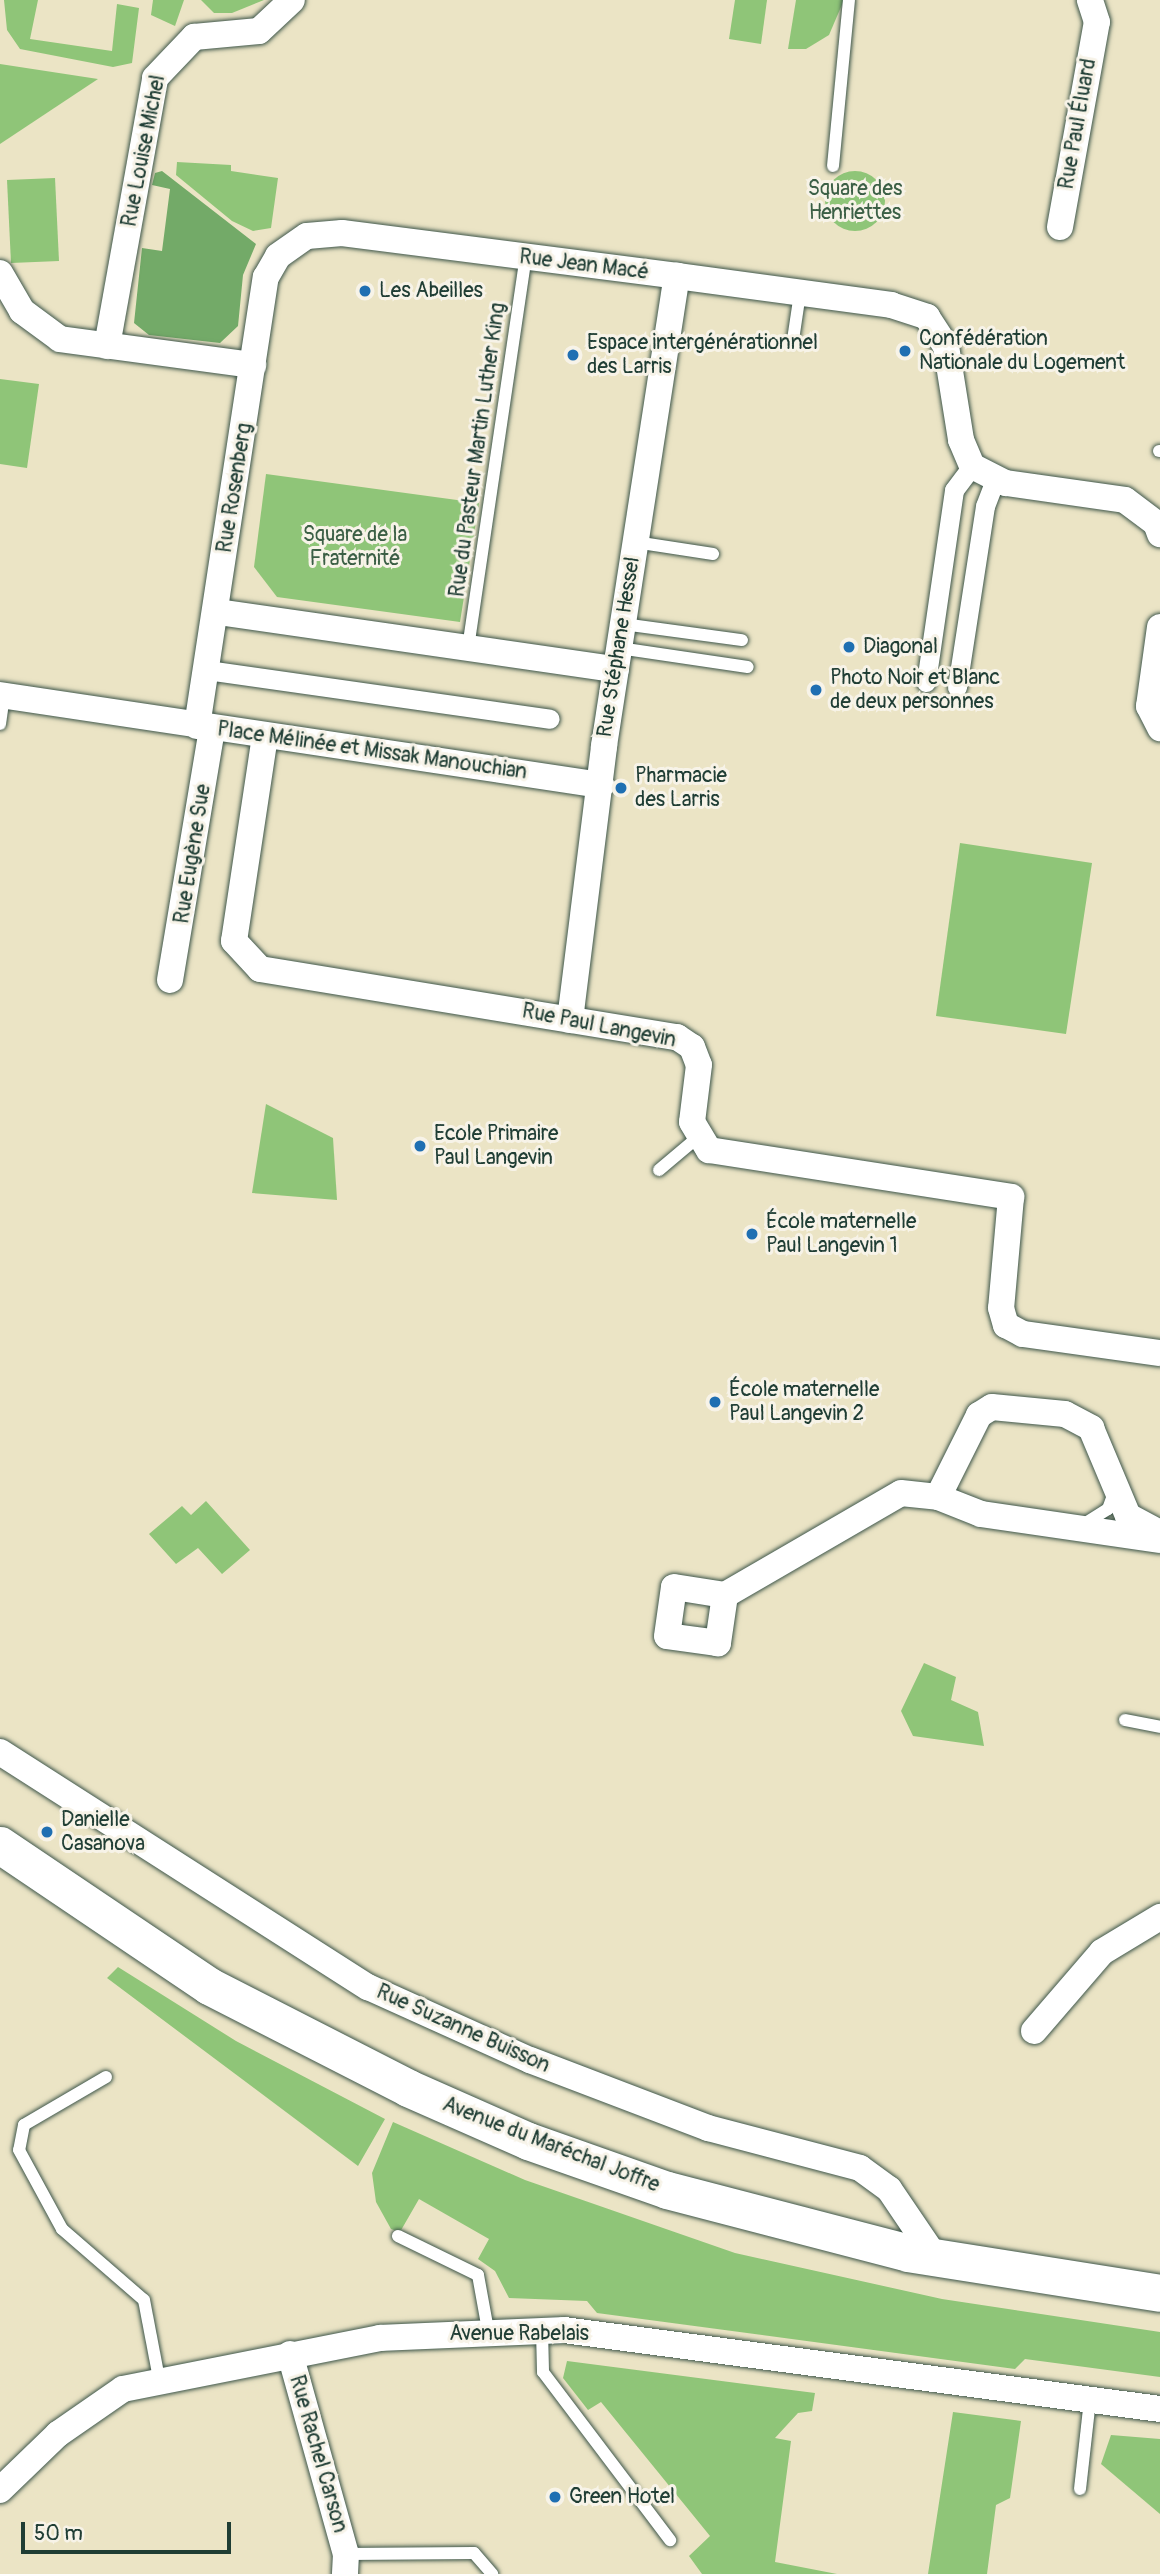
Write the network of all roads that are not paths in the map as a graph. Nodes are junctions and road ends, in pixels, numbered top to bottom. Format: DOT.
graph roads {
  1 [pos="292,0"];
  2 [pos="849,0"];
  3 [pos="1094,11"];
  4 [pos="833,166"];
  5 [pos="1060,227"];
  6 [pos="526,257"];
  7 [pos="0,273"];
  8 [pos="677,276"];
  9 [pos="800,293"];
  10 [pos="793,340"];
  11 [pos="107,346"];
  12 [pos="253,365"];
  13 [pos="972,466"];
  14 [pos="996,478"];
  15 [pos="1160,534"];
  16 [pos="635,542"];
  17 [pos="713,554"];
  18 [pos="943,563"];
  19 [pos="975,568"];
  20 [pos="218,612"];
  21 [pos="1160,627"];
  22 [pos="742,640"];
  23 [pos="619,647"];
  24 [pos="468,648"];
  25 [pos="748,667"];
  26 [pos="207,670"];
  27 [pos="926,682"];
  28 [pos="957,687"];
  29 [pos="2,695"];
  30 [pos="550,719"];
  31 [pos="0,724"];
  32 [pos="205,727"];
  33 [pos="1160,728"];
  34 [pos="265,736"];
  35 [pos="601,785"];
  36 [pos="170,980"];
  37 [pos="569,1020"];
  38 [pos="697,1138"];
  39 [pos="659,1170"];
  40 [pos="1160,1353"];
  41 [pos="1115,1489"];
  42 [pos="938,1497"];
  43 [pos="1067,1528"];
  44 [pos="1160,1533"];
  45 [pos="1160,1540"];
  46 [pos="725,1595"];
  47 [pos="1125,1720"];
  48 [pos="1160,1727"];
  49 [pos="0,1752"];
  50 [pos="0,1845"];
  51 [pos="1160,1917"];
  52 [pos="1034,2031"];
  53 [pos="106,2077"];
  54 [pos="397,2236"];
  55 [pos="935,2258"];
  56 [pos="1160,2293"];
  57 [pos="488,2330"];
  58 [pos="542,2330"];
  59 [pos="290,2354"];
  60 [pos="159,2379"];
  61 [pos="1090,2400"];
  62 [pos="1160,2409"];
  63 [pos="1080,2489"];
  64 [pos="0,2490"];
  65 [pos="670,2540"];
  66 [pos="345,2564"];
  67 [pos="492,2574"];
  1 -- 11 [label="street, Rue Louise Michel"];
  2 -- 4 [label="lane"];
  3 -- 5 [label="street, Rue Paul Éluard"];
  6 -- 8 [label="street, Rue Jean Macé"];
  6 -- 12 [label="street, Rue Jean Macé"];
  6 -- 24 [label="lane, Rue du Pasteur Martin Luther King"];
  7 -- 11 [label="street"];
  8 -- 9 [label="street, Rue Jean Macé"];
  8 -- 16 [label="street, Rue Stéphane Hessel"];
  9 -- 10 [label="lane"];
  9 -- 13 [label="street, Rue Jean Macé"];
  11 -- 12 [label="street"];
  12 -- 20 [label="street, Rue Rosenberg"];
  13 -- 14 [label="street"];
  13 -- 18 [label="street"];
  14 -- 15 [label="street"];
  14 -- 19 [label="street"];
  16 -- 17 [label="lane"];
  16 -- 23 [label="street, Rue Stéphane Hessel"];
  18 -- 19 [label="street"];
  18 -- 27 [label="street"];
  19 -- 28 [label="street"];
  20 -- 24 [label="street"];
  20 -- 26 [label="street, Place Mélinée et Missak Manouchian"];
  21 -- 33 [label="street"];
  22 -- 23 [label="lane"];
  23 -- 24 [label="street"];
  23 -- 25 [label="lane"];
  23 -- 35 [label="street, Rue Stéphane Hessel"];
  26 -- 30 [label="street"];
  26 -- 32 [label="street, Place Mélinée et Missak Manouchian"];
  29 -- 31 [label="lane"];
  29 -- 32 [label="street"];
  32 -- 34 [label="street, Place Mélinée et Missak Manouchian"];
  32 -- 36 [label="street, Rue Eugène Sue"];
  34 -- 35 [label="street, Place Mélinée et Missak Manouchian"];
  34 -- 37 [label="street, Rue Paul Langevin"];
  35 -- 37 [label="street, Rue Stéphane Hessel"];
  37 -- 38 [label="street, Rue Paul Langevin"];
  38 -- 39 [label="lane"];
  38 -- 40 [label="street"];
  41 -- 42 [label="street"];
  41 -- 43 [label="lane"];
  41 -- 44 [label="street"];
  42 -- 43 [label="street"];
  42 -- 46 [label="street"];
  43 -- 45 [label="street"];
  47 -- 48 [label="lane"];
  49 -- 55 [label="street, Rue Suzanne Buisson"];
  50 -- 55 [label="main road, Avenue du Maréchal Joffre"];
  51 -- 52 [label="street"];
  53 -- 60 [label="lane"];
  54 -- 57 [label="lane"];
  55 -- 56 [label="main road, Avenue du Maréchal Joffre"];
  57 -- 58 [label="street, Avenue Rabelais"];
  57 -- 59 [label="street, Avenue Rabelais"];
  58 -- 61 [label="street, Avenue Rabelais"];
  58 -- 65 [label="lane"];
  59 -- 60 [label="street, Avenue Rabelais"];
  59 -- 66 [label="street, Rue Rachel Carson"];
  60 -- 64 [label="street, Avenue Rabelais"];
  61 -- 62 [label="street, Avenue Rabelais"];
  61 -- 63 [label="lane"];
  66 -- 67 [label="lane"];
}
